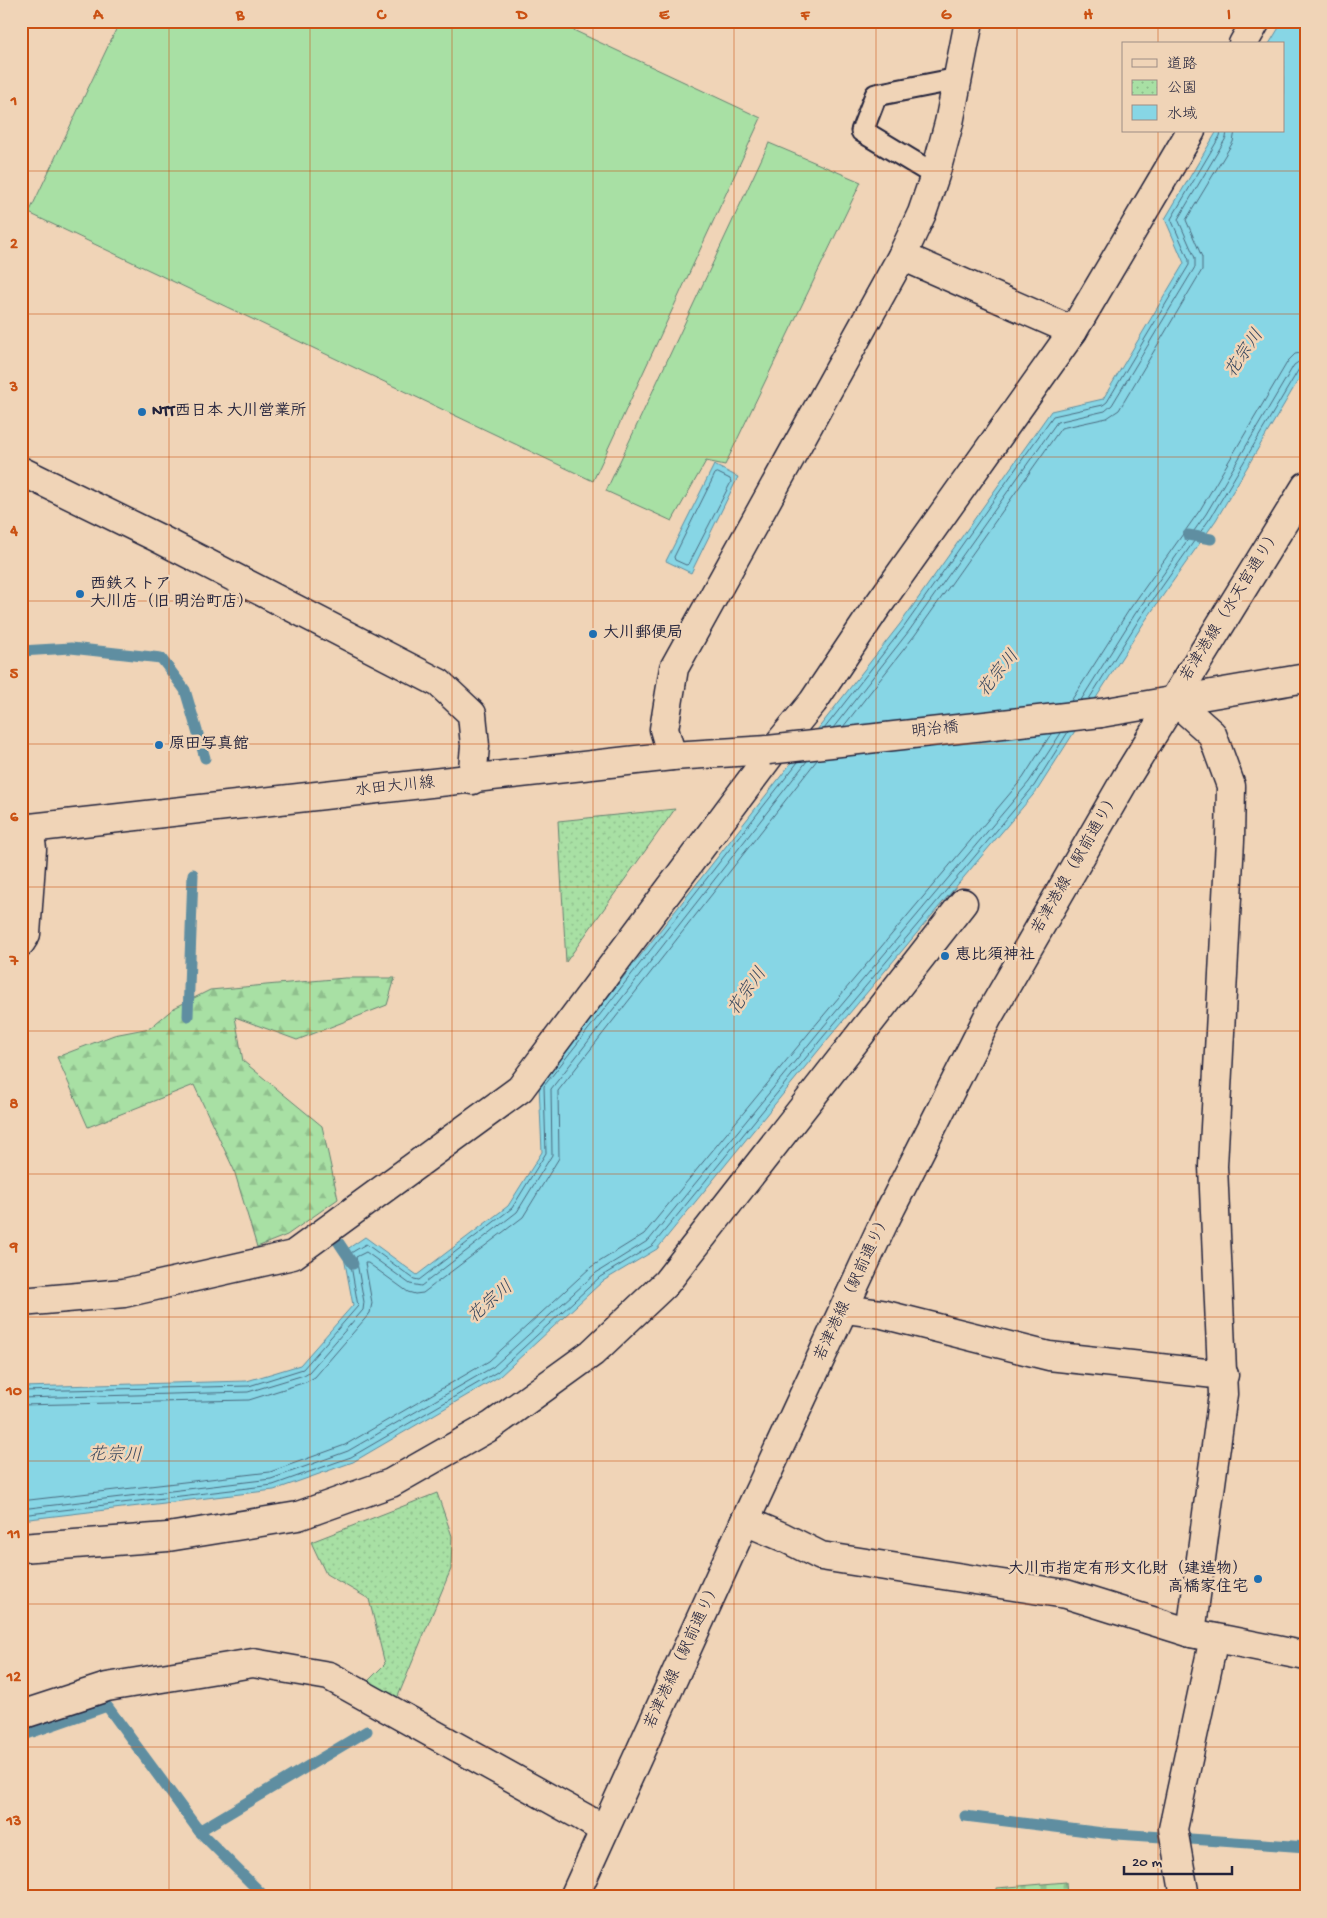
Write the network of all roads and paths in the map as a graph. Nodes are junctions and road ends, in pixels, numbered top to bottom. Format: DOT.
graph roads {
  1 [pos="969,21"];
  2 [pos="1256,21"];
  3 [pos="1244,42"];
  4 [pos="958,79"];
  5 [pos="1190,132"];
  6 [pos="935,176"];
  7 [pos="902,256"];
  8 [pos="1073,331"];
  9 [pos="21,471"];
  10 [pos="1306,486"];
  11 [pos="1306,678"];
  12 [pos="1174,700"];
  13 [pos="768,750"];
  14 [pos="672,756"];
  15 [pos="472,780"];
  16 [pos="25,829"];
  17 [pos="963,903"];
  18 [pos="21,942"];
  19 [pos="21,1302"];
  20 [pos="845,1309"];
  21 [pos="1224,1375"];
  22 [pos="745,1521"];
  23 [pos="21,1548"];
  24 [pos="1202,1636"];
  25 [pos="1306,1656"];
  26 [pos="21,1716"];
  27 [pos="604,1830"];
  28 [pos="574,1897"];
  29 [pos="1185,1897"];
  1 -- 4 [label="street"];
  2 -- 3 [label="street"];
  4 -- 6 [label="street"];
  4 -- 6 [label="lane"];
  5 -- 8 [label="street"];
  6 -- 7 [label="street"];
  7 -- 8 [label="street"];
  7 -- 14 [label="street"];
  8 -- 19 [label="street"];
  9 -- 15 [label="street"];
  10 -- 12 [label="street, 若津港線（水天宮通り）"];
  11 -- 12 [label="street"];
  12 -- 13 [label="street, 明治橋, bridge"];
  12 -- 20 [label="street, 若津港線（駅前通り）"];
  12 -- 21 [label="street"];
  13 -- 14 [label="street, 水田大川線"];
  14 -- 15 [label="street, 水田大川線"];
  15 -- 16 [label="street, 水田大川線"];
  16 -- 18 [label="street"];
  17 -- 23 [label="street"];
  20 -- 21 [label="street"];
  20 -- 22 [label="street, 若津港線（駅前通り）"];
  21 -- 24 [label="street"];
  22 -- 24 [label="street"];
  22 -- 27 [label="street, 若津港線（駅前通り）"];
  24 -- 25 [label="street"];
  24 -- 29 [label="street"];
  26 -- 27 [label="street"];
  27 -- 28 [label="street, 若津港線（駅前通り）"];
}
